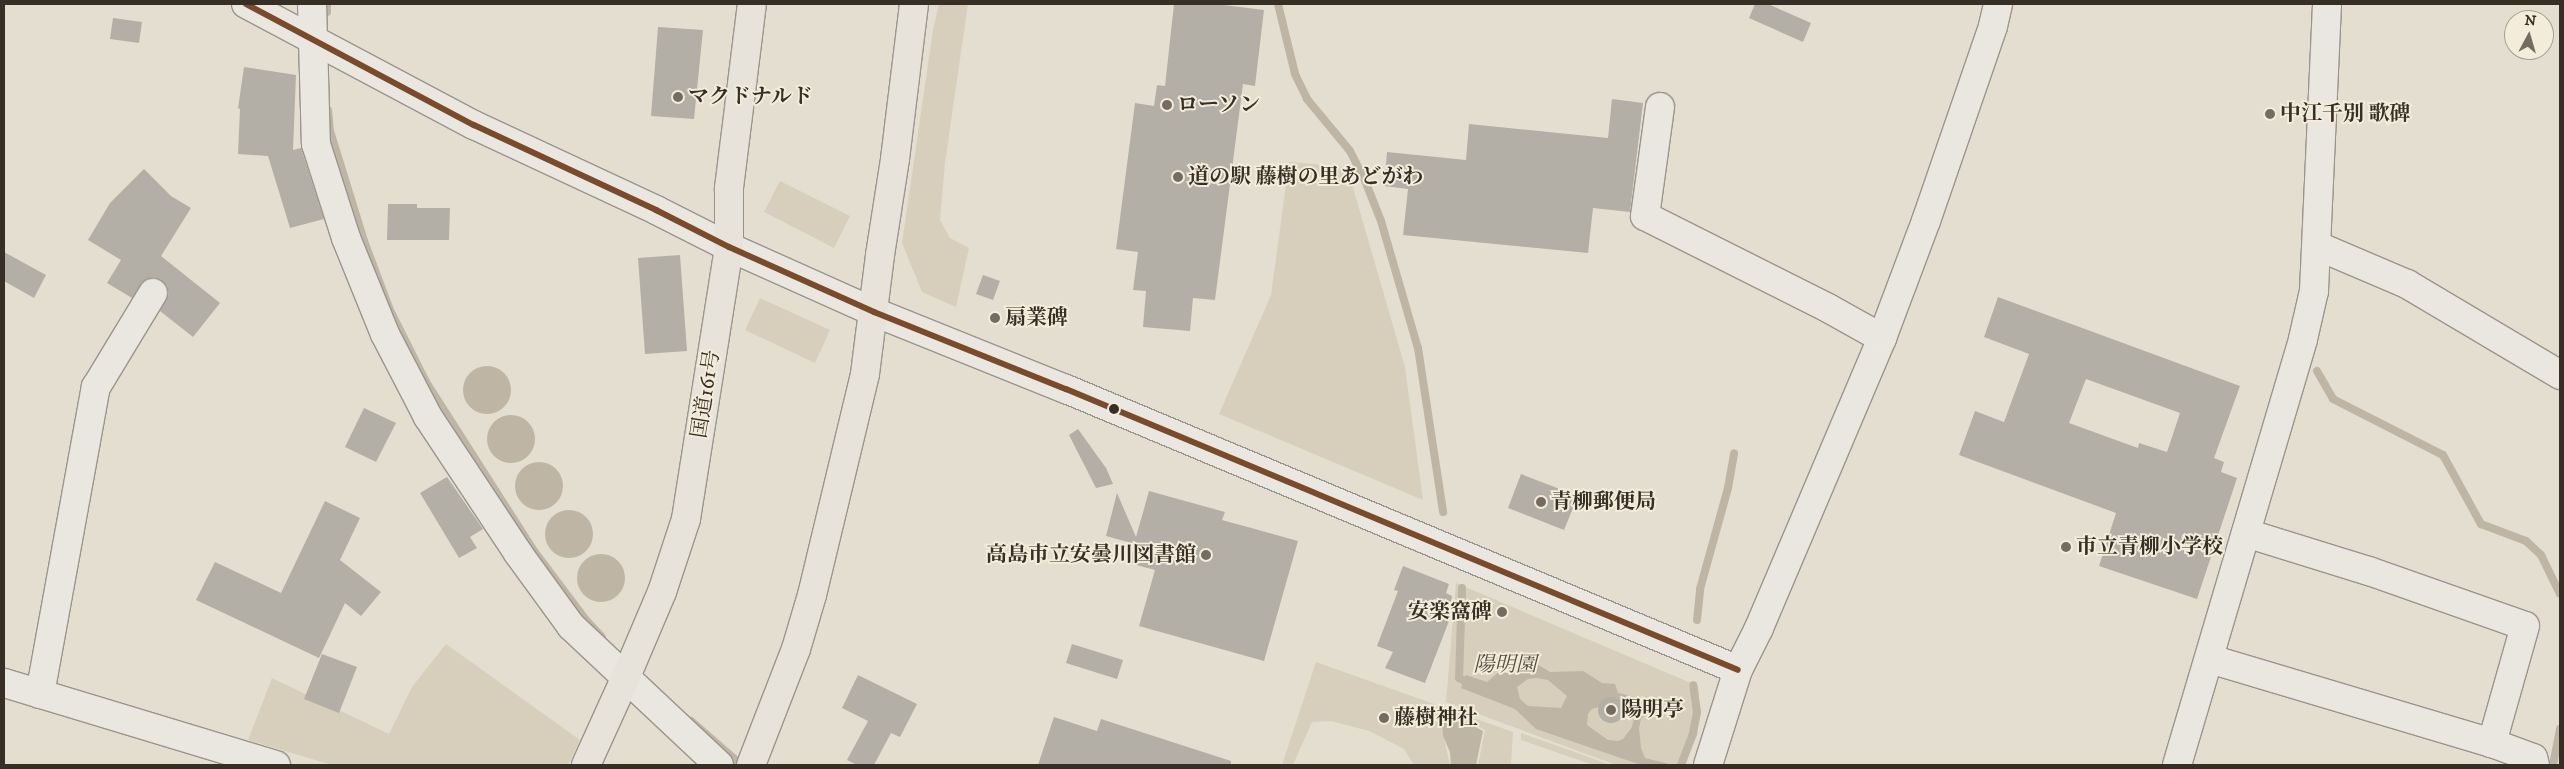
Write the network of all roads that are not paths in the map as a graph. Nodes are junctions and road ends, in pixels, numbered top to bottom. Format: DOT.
graph roads {
  1 [pos="246,4"];
  2 [pos="312,4"];
  3 [pos="752,4"];
  4 [pos="914,4"];
  5 [pos="1998,4"];
  6 [pos="2327,4"];
  7 [pos="313,40"];
  8 [pos="1660,107"];
  9 [pos="2318,246"];
  10 [pos="729,247"];
  11 [pos="154,293"];
  12 [pos="874,312"];
  13 [pos="1882,338"];
  14 [pos="2560,375"];
  15 [pos="2246,533"];
  16 [pos="2210,659"];
  17 [pos="1738,670"];
  18 [pos="626,679"];
  19 [pos="4,683"];
  20 [pos="40,694"];
  21 [pos="2492,743"];
  22 [pos="276,765"];
  23 [pos="586,765"];
  24 [pos="719,765"];
  25 [pos="751,765"];
  26 [pos="1708,765"];
  27 [pos="2177,765"];
  28 [pos="2534,765"];
  1 -- 7 [label="street"];
  2 -- 7 [label="street"];
  3 -- 10 [label="highway, 国道161号"];
  4 -- 12 [label="highway"];
  5 -- 13 [label="street"];
  6 -- 9 [label="street"];
  7 -- 10 [label="street"];
  7 -- 18 [label="street"];
  8 -- 13 [label="street"];
  9 -- 14 [label="street"];
  9 -- 15 [label="street"];
  10 -- 12 [label="street"];
  10 -- 18 [label="highway, 国道161号"];
  11 -- 20 [label="street"];
  12 -- 17 [label="street"];
  12 -- 25 [label="highway"];
  13 -- 17 [label="street"];
  15 -- 16 [label="street"];
  15 -- 21 [label="street"];
  16 -- 21 [label="street"];
  16 -- 27 [label="street"];
  17 -- 26 [label="street"];
  18 -- 23 [label="highway, 国道161号"];
  18 -- 24 [label="street"];
  19 -- 20 [label="street"];
  20 -- 22 [label="street"];
  21 -- 28 [label="street"];
}
